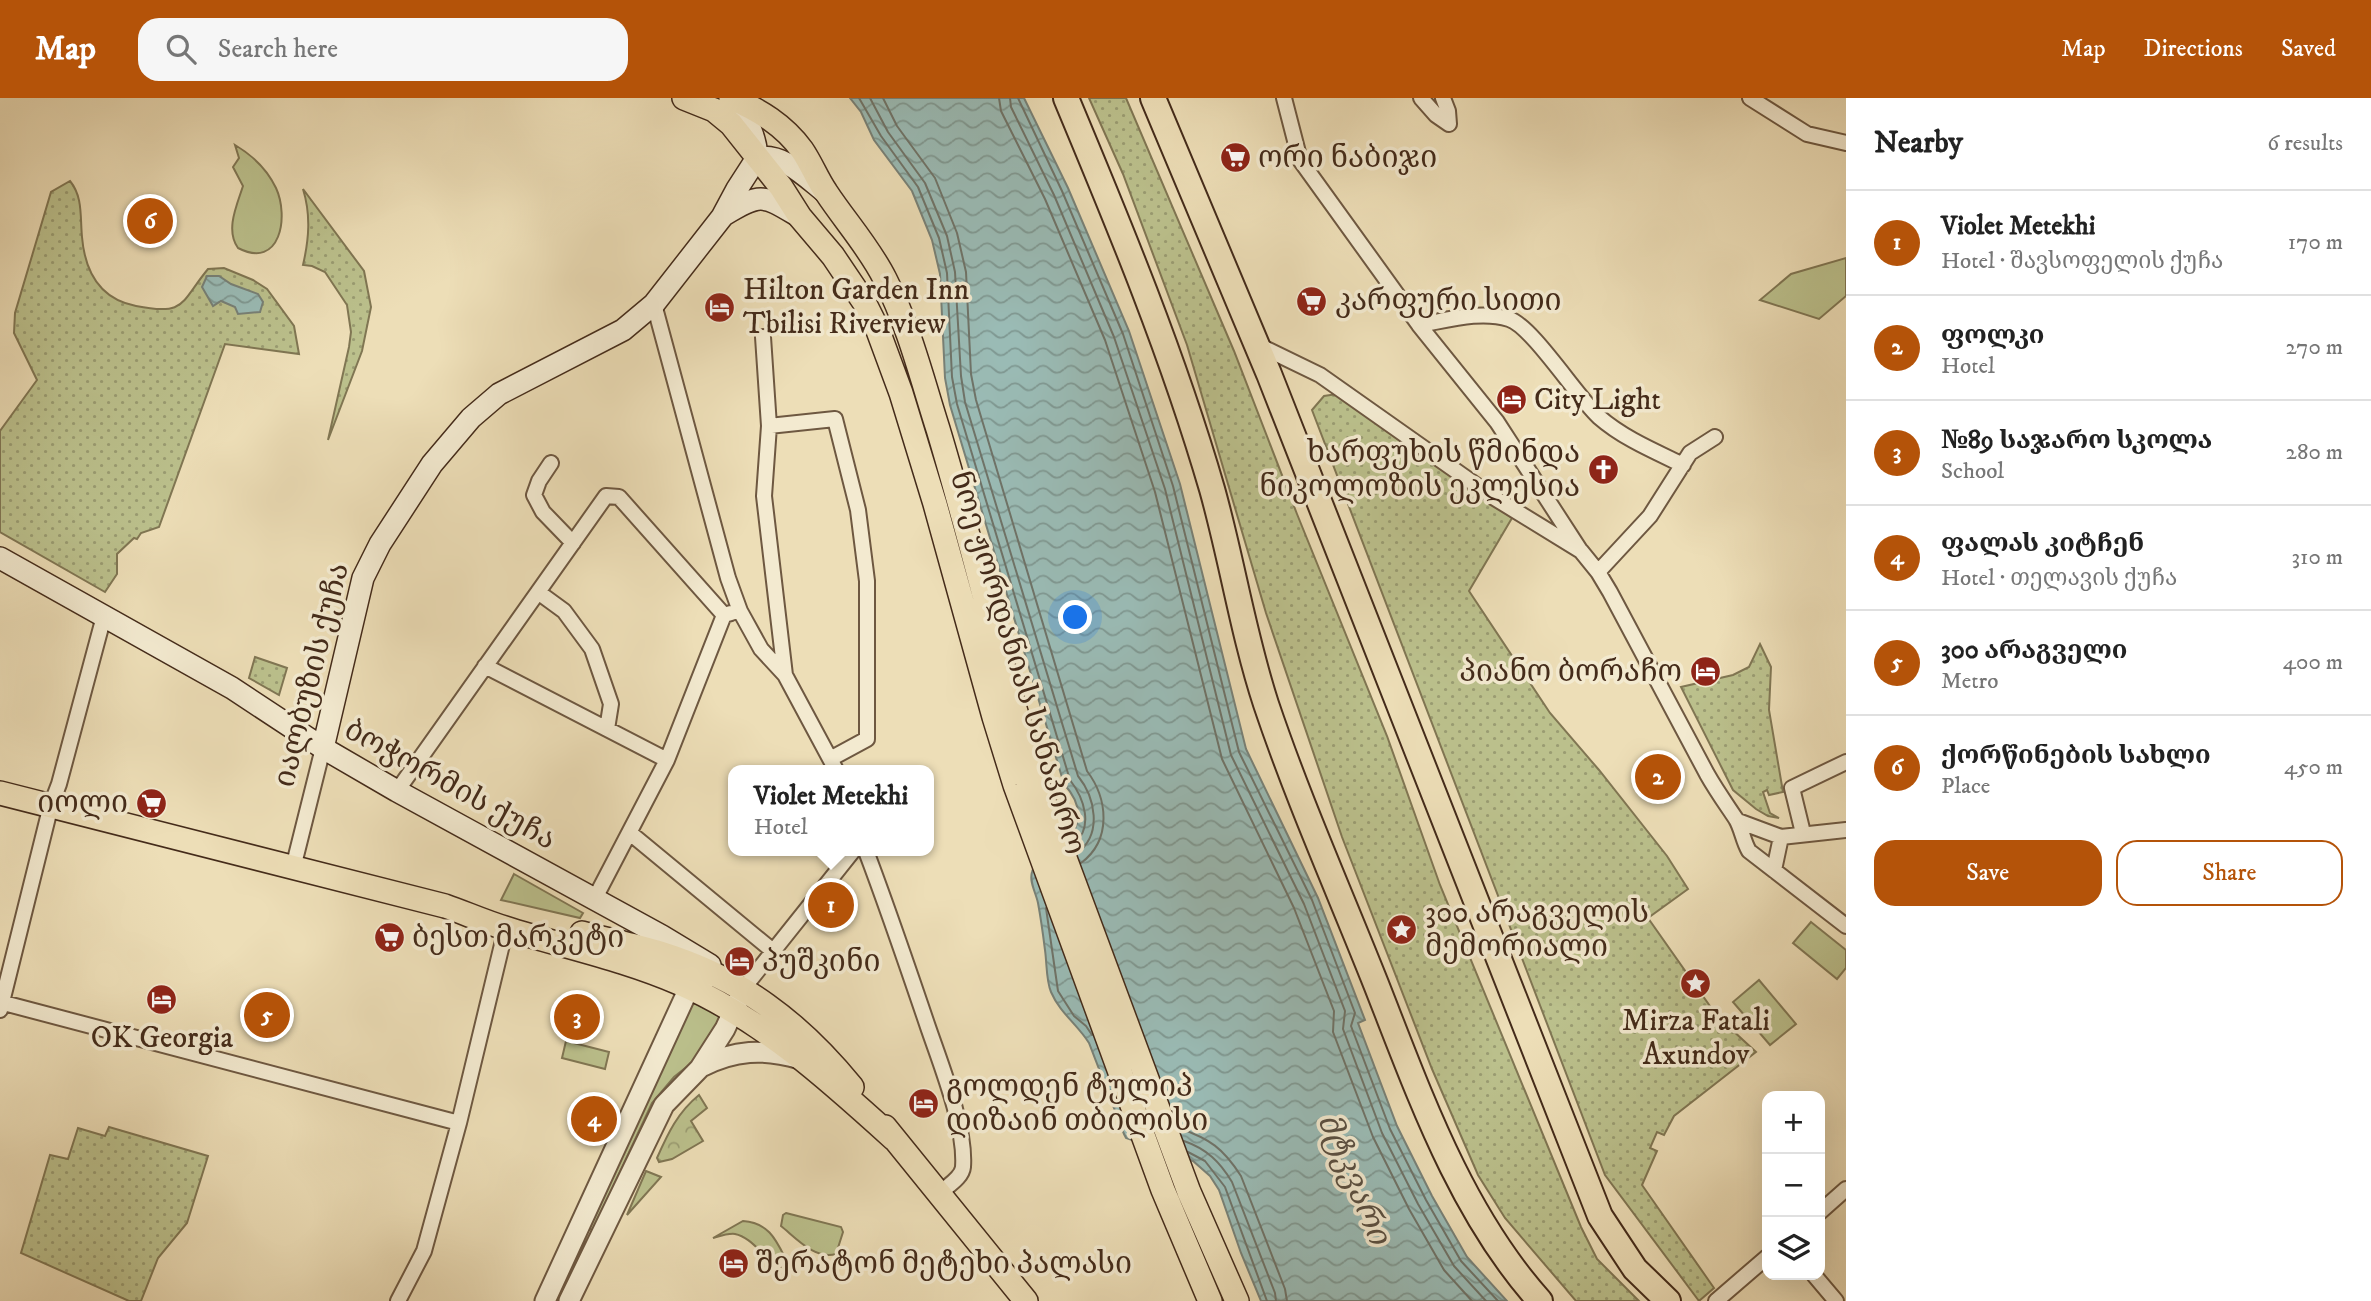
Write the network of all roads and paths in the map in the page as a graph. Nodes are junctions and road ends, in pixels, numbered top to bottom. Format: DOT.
graph roads {
  1 [pos="684,98"];
  2 [pos="1066,98"];
  3 [pos="1153,98"];
  4 [pos="1284,98"];
  5 [pos="1422,98"];
  6 [pos="1443,98"];
  7 [pos="733,99"];
  8 [pos="1759,100"];
  9 [pos="1846,143"];
  10 [pos="757,158"];
  11 [pos="825,192"];
  12 [pos="722,216"];
  13 [pos="800,218"];
  14 [pos="654,304"];
  15 [pos="1419,325"];
  16 [pos="763,337"];
  17 [pos="1258,345"];
  18 [pos="769,426"];
  19 [pos="1715,437"];
  20 [pos="551,463"];
  21 [pos="1682,465"];
  22 [pos="573,543"];
  23 [pos="1581,551"];
  24 [pos="0,558"];
  25 [pos="1598,572"];
  26 [pos="538,592"];
  27 [pos="740,611"];
  28 [pos="724,615"];
  29 [pos="104,616"];
  30 [pos="485,666"];
  31 [pos="785,675"];
  32 [pos="607,729"];
  33 [pos="323,748"];
  34 [pos="667,760"];
  35 [pos="1846,762"];
  36 [pos="834,764"];
  37 [pos="397,791"];
  38 [pos="0,793"];
  39 [pos="51,805"];
  40 [pos="1738,821"];
  41 [pos="1846,830"];
  42 [pos="630,833"];
  43 [pos="1803,833"];
  44 [pos="1781,837"];
  45 [pos="1048,844"];
  46 [pos="849,856"];
  47 [pos="868,856"];
  48 [pos="293,868"];
  49 [pos="1774,870"];
  50 [pos="594,900"];
  51 [pos="445,906"];
  52 [pos="1846,926"];
  53 [pos="506,929"];
  54 [pos="773,951"];
  55 [pos="734,984"];
  56 [pos="689,988"];
  57 [pos="1,1005"];
  58 [pos="734,1011"];
  59 [pos="805,1061"];
  60 [pos="700,1068"];
  61 [pos="459,1123"];
  62 [pos="894,1139"];
  63 [pos="1846,1189"];
  64 [pos="939,1194"];
  65 [pos="1825,1208"];
  66 [pos="1762,1261"];
  67 [pos="1818,1280"];
  68 [pos="398,1301"];
  69 [pos="545,1301"];
  70 [pos="569,1301"];
  71 [pos="1026,1301"];
  72 [pos="1210,1301"];
  73 [pos="1237,1301"];
  74 [pos="1540,1301"];
  75 [pos="1668,1301"];
  76 [pos="1716,1301"];
  77 [pos="1836,1301"];
  1 -- 10 [label="main road, ნოე ჟორდანიას სანაპირო"];
  2 -- 74 [label="highway"];
  3 -- 17 [label="highway"];
  4 -- 15 [label="street"];
  5 -- 6 [label="street"];
  7 -- 10 [label="main road"];
  7 -- 11 [label="main road, ნოე ჟორდანიას სანაპირო"];
  8 -- 9 [label="street"];
  10 -- 11 [label="main road"];
  10 -- 12 [label="main road, იალბუზის ქუჩა"];
  10 -- 13 [label="main road, ნოე ჟორდანიას სანაპირო"];
  11 -- 45 [label="main road, ნოე ჟორდანიას სანაპირო"];
  12 -- 13 [label="main road"];
  12 -- 14 [label="main road, იალბუზის ქუჩა"];
  13 -- 45 [label="main road, ნოე ჟორდანიას სანაპირო"];
  14 -- 27 [label="street"];
  14 -- 33 [label="main road, იალბუზის ქუჩა"];
  15 -- 21 [label="street"];
  15 -- 23 [label="street"];
  16 -- 18 [label="street"];
  17 -- 23 [label="street"];
  17 -- 75 [label="highway"];
  18 -- 31 [label="street"];
  18 -- 36 [label="street"];
  19 -- 21 [label="street"];
  20 -- 22 [label="street"];
  21 -- 25 [label="street"];
  22 -- 26 [label="street"];
  22 -- 28 [label="street"];
  23 -- 25 [label="street"];
  24 -- 29 [label="main road, ბოჭორმის ქუჩა"];
  25 -- 40 [label="street"];
  26 -- 30 [label="street"];
  26 -- 32 [label="street"];
  27 -- 28 [label="street"];
  27 -- 31 [label="street"];
  28 -- 34 [label="street"];
  29 -- 33 [label="main road, ბოჭორმის ქუჩა"];
  29 -- 39 [label="street"];
  30 -- 32 [label="street"];
  30 -- 37 [label="street"];
  31 -- 36 [label="street"];
  32 -- 34 [label="street"];
  33 -- 37 [label="main road, ბოჭორმის ქუჩა"];
  33 -- 48 [label="street, იალბუზის ქუჩა"];
  34 -- 42 [label="street"];
  35 -- 43 [label="street"];
  37 -- 50 [label="main road, ბოჭორმის ქუჩა"];
  38 -- 39 [label="main road"];
  39 -- 48 [label="main road"];
  39 -- 57 [label="street"];
  40 -- 44 [label="street"];
  40 -- 49 [label="street"];
  41 -- 43 [label="street"];
  42 -- 50 [label="street"];
  42 -- 54 [label="street"];
  43 -- 44 [label="street"];
  44 -- 49 [label="street"];
  45 -- 72 [label="main road, ნოე ჟორდანიას სანაპირო"];
  45 -- 73 [label="main road, ნოე ჟორდანიას სანაპირო"];
  46 -- 54 [label="street"];
  47 -- 64 [label="street"];
  48 -- 51 [label="main road"];
  49 -- 52 [label="street"];
  50 -- 55 [label="main road, ბოჭორმის ქუჩა"];
  51 -- 53 [label="main road"];
  51 -- 55 [label="main road"];
  53 -- 56 [label="main road"];
  53 -- 61 [label="street"];
  54 -- 55 [label="street"];
  55 -- 56 [label="street"];
  55 -- 58 [label="street"];
  55 -- 62 [label="main road"];
  56 -- 58 [label="main road"];
  56 -- 69 [label="street"];
  57 -- 61 [label="street"];
  58 -- 59 [label="main road"];
  58 -- 60 [label="street"];
  59 -- 60 [label="street"];
  59 -- 62 [label="main road"];
  60 -- 70 [label="street"];
  61 -- 68 [label="street"];
  62 -- 64 [label="main road"];
  63 -- 65 [label="street"];
  64 -- 71 [label="main road"];
  66 -- 76 [label="street"];
  67 -- 77 [label="street"];
}
